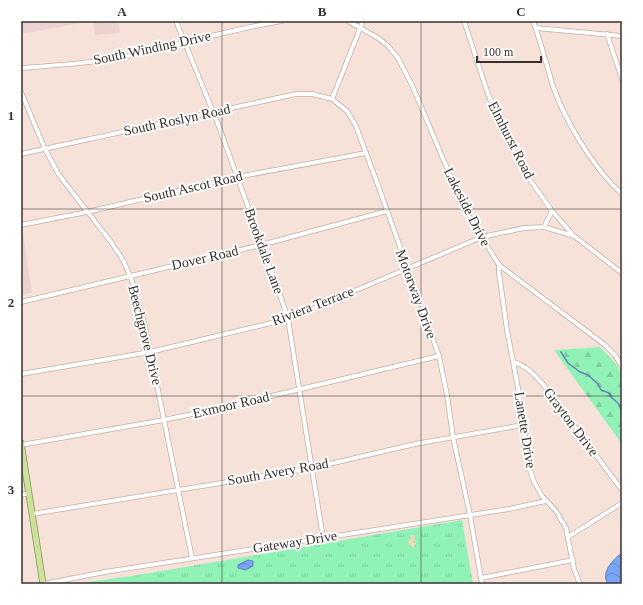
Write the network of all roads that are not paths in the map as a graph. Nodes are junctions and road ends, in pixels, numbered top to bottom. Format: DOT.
graph roads {
  1 [pos="176,21"];
  2 [pos="282,21"];
  3 [pos="348,21"];
  4 [pos="363,21"];
  5 [pos="464,21"];
  6 [pos="533,21"];
  7 [pos="360,27"];
  8 [pos="536,28"];
  9 [pos="607,34"];
  10 [pos="622,36"];
  11 [pos="184,42"];
  12 [pos="21,68"];
  13 [pos="622,79"];
  14 [pos="21,92"];
  15 [pos="332,99"];
  16 [pos="213,112"];
  17 [pos="45,149"];
  18 [pos="366,153"];
  19 [pos="21,154"];
  20 [pos="237,177"];
  21 [pos="622,194"];
  22 [pos="387,211"];
  23 [pos="552,211"];
  24 [pos="87,212"];
  25 [pos="21,225"];
  26 [pos="544,227"];
  27 [pos="574,236"];
  28 [pos="482,237"];
  29 [pos="262,246"];
  30 [pos="499,265"];
  31 [pos="407,268"];
  32 [pos="622,273"];
  33 [pos="130,276"];
  34 [pos="21,302"];
  35 [pos="288,319"];
  36 [pos="150,352"];
  37 [pos="439,356"];
  38 [pos="514,362"];
  39 [pos="622,367"];
  40 [pos="21,374"];
  41 [pos="300,389"];
  42 [pos="164,420"];
  43 [pos="523,425"];
  44 [pos="453,437"];
  45 [pos="21,444"];
  46 [pos="312,468"];
  47 [pos="178,490"];
  48 [pos="622,490"];
  49 [pos="29,493"];
  50 [pos="21,495"];
  51 [pos="546,501"];
  52 [pos="622,503"];
  53 [pos="32,514"];
  54 [pos="470,515"];
  55 [pos="568,537"];
  56 [pos="323,538"];
  57 [pos="192,558"];
  58 [pos="573,560"];
  59 [pos="481,578"];
  60 [pos="43,584"];
  61 [pos="482,584"];
  62 [pos="580,584"];
  1 -- 11 [label="street, Brookdale Lane"];
  2 -- 11 [label="street, South Winding Drive"];
  3 -- 7 [label="street, Lakeside Drive"];
  4 -- 7 [label="street"];
  5 -- 23 [label="street, Elmhurst Road"];
  6 -- 8 [label="street"];
  7 -- 15 [label="street"];
  7 -- 28 [label="street, Lakeside Drive"];
  8 -- 9 [label="street"];
  8 -- 21 [label="street"];
  9 -- 10 [label="street"];
  9 -- 13 [label="street"];
  11 -- 12 [label="street, South Winding Drive"];
  11 -- 16 [label="street, Brookdale Lane"];
  14 -- 17 [label="street, Beechgrove Drive"];
  15 -- 16 [label="street, South Roslyn Road"];
  15 -- 18 [label="street, Motorway Drive"];
  16 -- 17 [label="street, South Roslyn Road"];
  16 -- 20 [label="street, Brookdale Lane"];
  17 -- 19 [label="street, South Roslyn Road"];
  17 -- 24 [label="street, Beechgrove Drive"];
  18 -- 20 [label="street, South Ascot Road"];
  18 -- 22 [label="street, Motorway Drive"];
  20 -- 24 [label="street, South Ascot Road"];
  20 -- 29 [label="street, Brookdale Lane"];
  22 -- 29 [label="street, Dover Road"];
  22 -- 31 [label="street, Motorway Drive"];
  23 -- 26 [label="street"];
  23 -- 27 [label="street, Elmhurst Road"];
  24 -- 25 [label="street, South Ascot Road"];
  24 -- 33 [label="street, Beechgrove Drive"];
  26 -- 27 [label="street, Riviera Terrace"];
  26 -- 28 [label="street, Riviera Terrace"];
  27 -- 32 [label="street, Elmhurst Road"];
  28 -- 30 [label="street, Lakeside Drive"];
  28 -- 31 [label="street, Riviera Terrace"];
  29 -- 33 [label="street, Dover Road"];
  29 -- 35 [label="street, Brookdale Lane"];
  30 -- 38 [label="street, Lanette Drive"];
  30 -- 39 [label="street, Lakeside Drive"];
  31 -- 35 [label="street, Riviera Terrace"];
  31 -- 37 [label="street, Motorway Drive"];
  33 -- 34 [label="street, Dover Road"];
  33 -- 36 [label="street, Beechgrove Drive"];
  35 -- 36 [label="street, Riviera Terrace"];
  35 -- 41 [label="street, Brookdale Lane"];
  36 -- 40 [label="street, Riviera Terrace"];
  36 -- 42 [label="street, Beechgrove Drive"];
  37 -- 41 [label="street, Exmoor Road"];
  37 -- 44 [label="street, Motorway Drive"];
  38 -- 43 [label="street, Lanette Drive"];
  38 -- 48 [label="street, Grayton Drive"];
  41 -- 42 [label="street, Exmoor Road"];
  41 -- 46 [label="street, Brookdale Lane"];
  42 -- 45 [label="street, Exmoor Road"];
  42 -- 47 [label="street, Beechgrove Drive"];
  43 -- 44 [label="street, South Avery Road"];
  43 -- 51 [label="street, Lanette Drive"];
  44 -- 46 [label="street, South Avery Road"];
  44 -- 54 [label="street, Motorway Drive"];
  45 -- 49 [label="main road"];
  46 -- 47 [label="street, South Avery Road"];
  46 -- 56 [label="street, Brookdale Lane"];
  47 -- 53 [label="street, South Avery Road"];
  47 -- 57 [label="street, Beechgrove Drive"];
  49 -- 50 [label="street"];
  49 -- 53 [label="main road"];
  51 -- 54 [label="street, Gateway Drive"];
  51 -- 55 [label="street, Lanette Drive"];
  52 -- 55 [label="street"];
  53 -- 60 [label="main road"];
  54 -- 56 [label="street, Gateway Drive"];
  54 -- 59 [label="street, Motorway Drive"];
  55 -- 58 [label="street, Lanette Drive"];
  56 -- 57 [label="street, Gateway Drive"];
  57 -- 60 [label="street, Gateway Drive"];
  58 -- 59 [label="street"];
  58 -- 62 [label="street, Lanette Drive"];
  59 -- 61 [label="street, Motorway Drive"];
}
